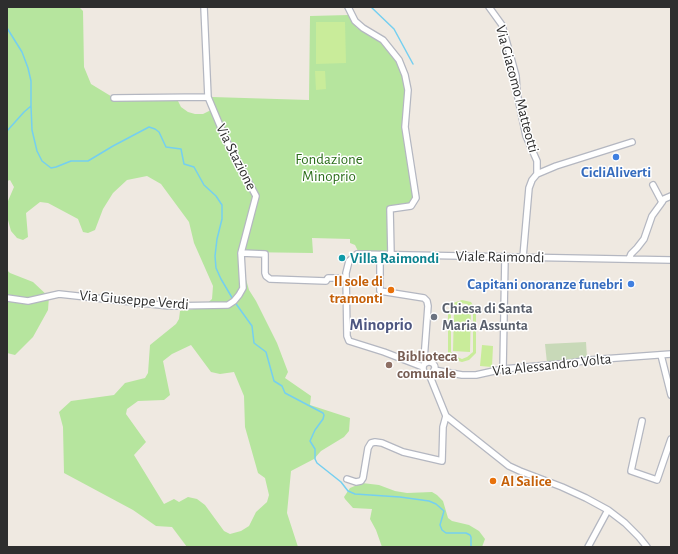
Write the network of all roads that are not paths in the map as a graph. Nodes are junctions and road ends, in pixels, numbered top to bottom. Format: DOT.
graph roads {
  1 [pos="204,7"];
  2 [pos="348,7"];
  3 [pos="489,7"];
  4 [pos="208,97"];
  5 [pos="114,98"];
  6 [pos="632,142"];
  7 [pos="537,174"];
  8 [pos="654,185"];
  9 [pos="671,196"];
  10 [pos="662,202"];
  11 [pos="241,253"];
  12 [pos="380,255"];
  13 [pos="391,255"];
  14 [pos="505,256"];
  15 [pos="523,257"];
  16 [pos="629,259"];
  17 [pos="671,260"];
  18 [pos="346,278"];
  19 [pos="7,298"];
  20 [pos="671,354"];
  21 [pos="661,355"];
  22 [pos="424,365"];
  23 [pos="503,369"];
  24 [pos="434,370"];
  25 [pos="429,374"];
  26 [pos="671,396"];
  27 [pos="446,416"];
  28 [pos="642,421"];
  29 [pos="671,439"];
  30 [pos="347,479"];
  31 [pos="608,510"];
  32 [pos="588,547"];
  33 [pos="647,547"];
  1 -- 4 [label="street"];
  2 -- 13 [label="street"];
  3 -- 7 [label="street, Via Giacomo Matteotti"];
  4 -- 5 [label="street"];
  4 -- 11 [label="street, Via Stazione"];
  6 -- 7 [label="street, Via Giacomo Matteotti"];
  7 -- 15 [label="street, Via Giacomo Matteotti"];
  8 -- 10 [label="street"];
  9 -- 10 [label="street"];
  10 -- 16 [label="street"];
  11 -- 18 [label="street"];
  11 -- 19 [label="street, Via Giuseppe Verdi"];
  12 -- 13 [label="street, Viale Raimondi"];
  12 -- 18 [label="street, Viale Raimondi"];
  12 -- 22 [label="street"];
  13 -- 14 [label="street, Viale Raimondi"];
  14 -- 15 [label="street, Viale Raimondi"];
  14 -- 23 [label="street"];
  15 -- 16 [label="street, Viale Raimondi"];
  16 -- 17 [label="street, Viale Raimondi"];
  18 -- 22 [label="street"];
  20 -- 21 [label="street, Via Alessandro Volta"];
  21 -- 23 [label="street, Via Alessandro Volta"];
  21 -- 26 [label="street"];
  22 -- 24 [label="street"];
  22 -- 25 [label="street"];
  23 -- 24 [label="street, Via Alessandro Volta"];
  24 -- 25 [label="street"];
  25 -- 27 [label="street"];
  27 -- 30 [label="street"];
  27 -- 31 [label="street"];
  28 -- 29 [label="street"];
  31 -- 32 [label="street"];
  31 -- 33 [label="street"];
}
